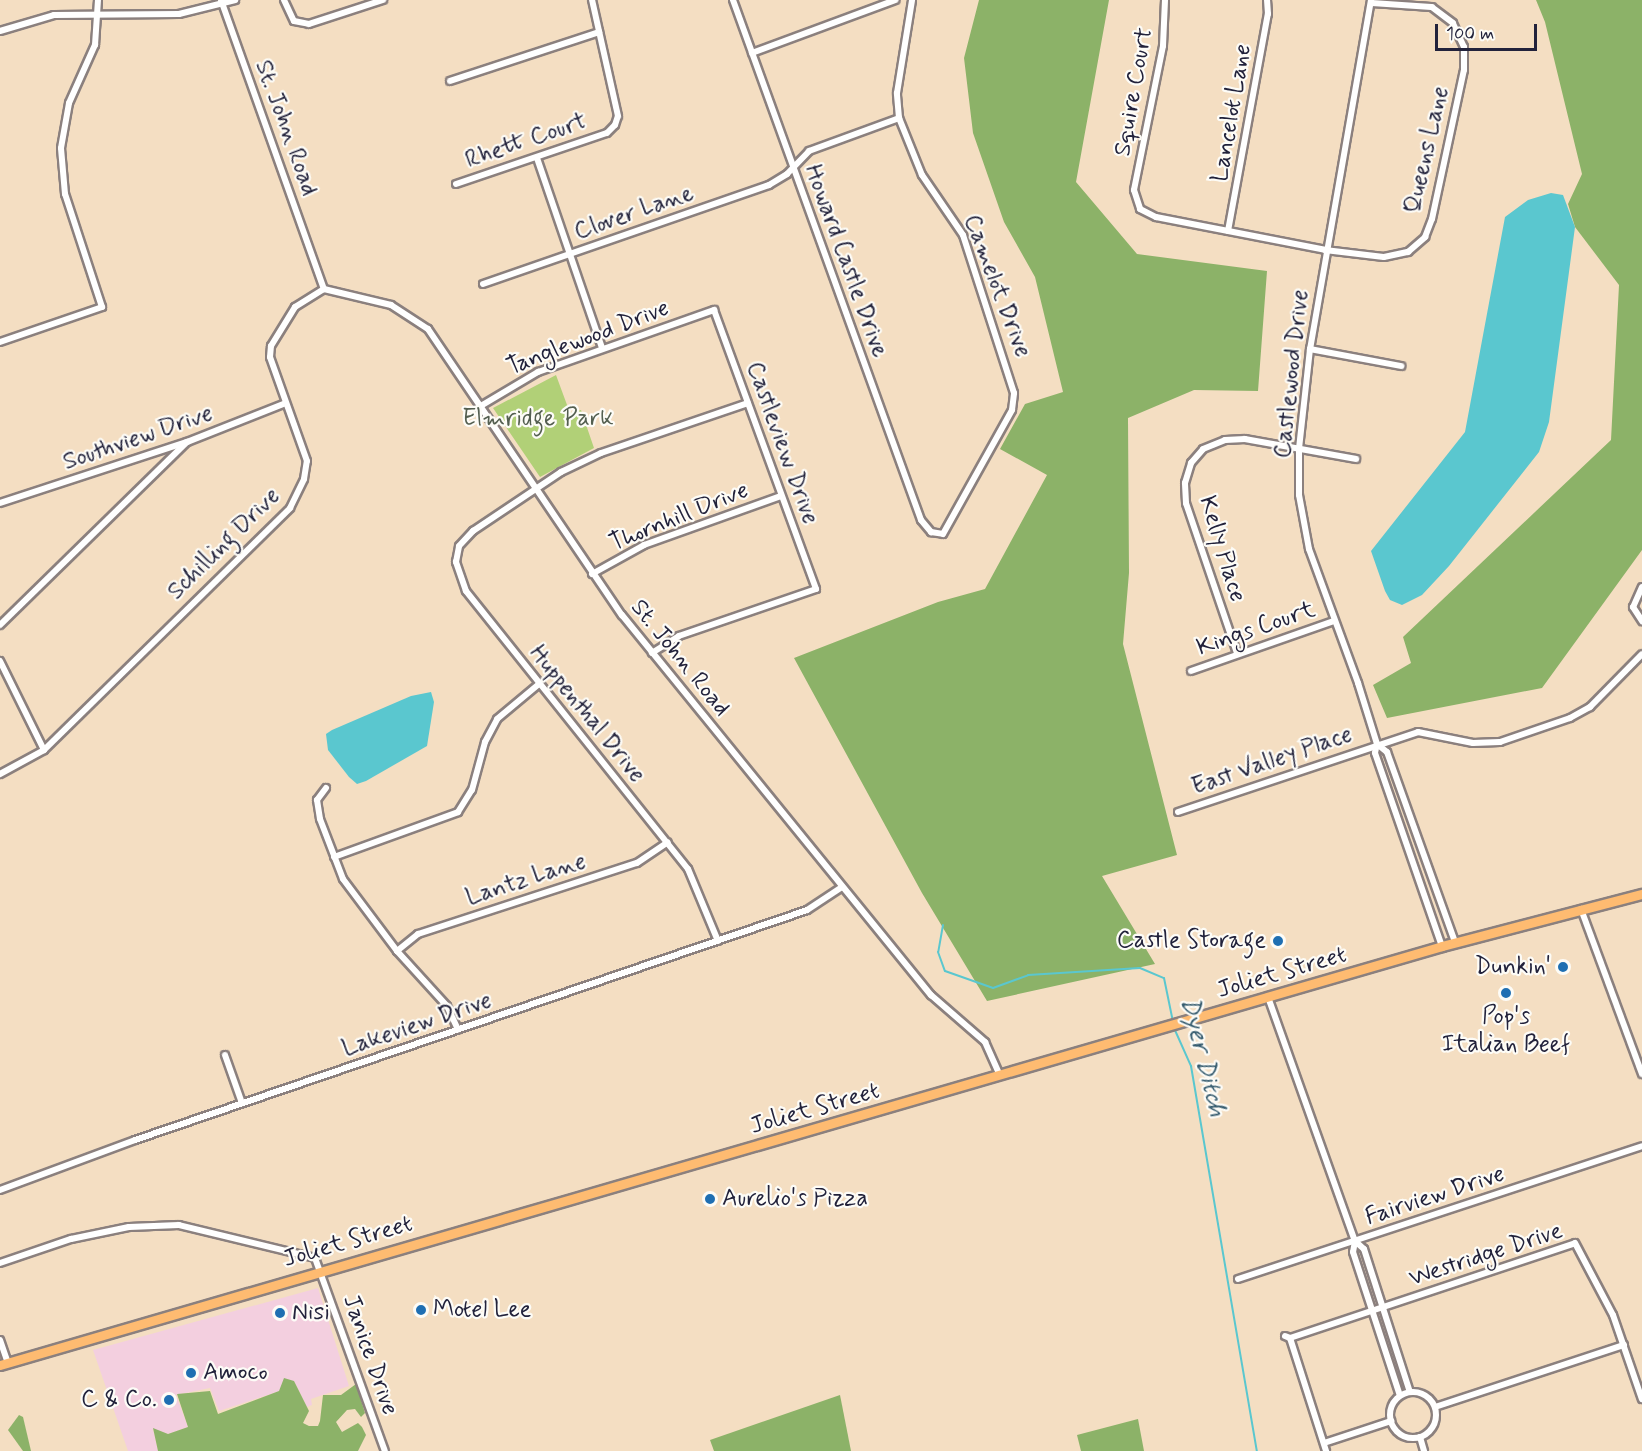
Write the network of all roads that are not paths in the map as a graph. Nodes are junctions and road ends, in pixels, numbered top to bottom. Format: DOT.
graph roads {
  1 [pos="98,0"];
  2 [pos="235,0"];
  3 [pos="284,0"];
  4 [pos="383,0"];
  5 [pos="592,0"];
  6 [pos="733,0"];
  7 [pos="895,0"];
  8 [pos="912,0"];
  9 [pos="1165,0"];
  10 [pos="1267,0"];
  11 [pos="221,2"];
  12 [pos="1371,2"];
  13 [pos="99,15"];
  14 [pos="0,31"];
  15 [pos="599,32"];
  16 [pos="752,52"];
  17 [pos="450,81"];
  18 [pos="899,118"];
  19 [pos="537,158"];
  20 [pos="793,167"];
  21 [pos="456,183"];
  22 [pos="1134,190"];
  23 [pos="1228,231"];
  24 [pos="1325,250"];
  25 [pos="570,254"];
  26 [pos="483,284"];
  27 [pos="324,290"];
  28 [pos="714,309"];
  29 [pos="0,342"];
  30 [pos="602,348"];
  31 [pos="1310,349"];
  32 [pos="1401,366"];
  33 [pos="286,403"];
  34 [pos="748,403"];
  35 [pos="479,407"];
  36 [pos="187,442"];
  37 [pos="1299,448"];
  38 [pos="1356,459"];
  39 [pos="534,489"];
  40 [pos="781,496"];
  41 [pos="0,503"];
  42 [pos="931,532"];
  43 [pos="592,574"];
  44 [pos="1642,587"];
  45 [pos="1334,621"];
  46 [pos="1642,621"];
  47 [pos="0,625"];
  48 [pos="652,653"];
  49 [pos="1237,653"];
  50 [pos="1642,654"];
  51 [pos="0,660"];
  52 [pos="1191,671"];
  53 [pos="539,684"];
  54 [pos="1377,744"];
  55 [pos="44,750"];
  56 [pos="0,774"];
  57 [pos="326,788"];
  58 [pos="1178,812"];
  59 [pos="668,842"];
  60 [pos="334,857"];
  61 [pos="842,887"];
  62 [pos="1642,894"];
  63 [pos="1581,909"];
  64 [pos="718,941"];
  65 [pos="1455,942"];
  66 [pos="1442,946"];
  67 [pos="397,951"];
  68 [pos="1268,997"];
  69 [pos="458,1030"];
  70 [pos="225,1054"];
  71 [pos="1642,1074"];
  72 [pos="1000,1076"];
  73 [pos="242,1103"];
  74 [pos="1642,1146"];
  75 [pos="0,1190"];
  76 [pos="1355,1241"];
  77 [pos="0,1263"];
  78 [pos="322,1270"];
  79 [pos="1238,1279"];
  80 [pos="1383,1308"];
  81 [pos="1372,1311"];
  82 [pos="0,1340"];
  83 [pos="1624,1345"];
  84 [pos="4,1364"];
  85 [pos="1410,1392"];
  86 [pos="1400,1396"];
  87 [pos="1642,1399"];
  88 [pos="1435,1407"];
  89 [pos="1391,1421"];
  90 [pos="1420,1437"];
  91 [pos="1324,1443"];
  92 [pos="385,1451"];
  93 [pos="1326,1451"];
  94 [pos="1425,1451"];
  1 -- 13 [label="street"];
  2 -- 11 [label="street"];
  3 -- 4 [label="street"];
  5 -- 15 [label="street"];
  6 -- 16 [label="street, Howard Castle Drive"];
  7 -- 16 [label="street"];
  8 -- 18 [label="street, Camelot Drive"];
  9 -- 22 [label="street, Squire Court"];
  10 -- 23 [label="street, Lancelot Lane"];
  11 -- 13 [label="street"];
  11 -- 27 [label="street, St. John Road"];
  12 -- 24 [label="street, Castlewood Drive"];
  12 -- 24 [label="street, Queens Lane"];
  13 -- 14 [label="street"];
  13 -- 29 [label="street"];
  15 -- 17 [label="street"];
  15 -- 19 [label="street, Rhett Court"];
  16 -- 20 [label="street, Howard Castle Drive"];
  18 -- 20 [label="street, Clover Lane"];
  18 -- 42 [label="street, Camelot Drive"];
  19 -- 21 [label="street, Rhett Court"];
  19 -- 25 [label="street"];
  20 -- 25 [label="street, Clover Lane"];
  20 -- 42 [label="street, Howard Castle Drive"];
  22 -- 23 [label="street, Queens Lane"];
  23 -- 24 [label="street, Queens Lane"];
  24 -- 31 [label="street, Castlewood Drive"];
  25 -- 26 [label="street, Clover Lane"];
  25 -- 30 [label="street"];
  27 -- 33 [label="street, Schilling Drive"];
  27 -- 35 [label="street, St. John Road"];
  28 -- 30 [label="street, Tanglewood Drive"];
  28 -- 34 [label="street, Castleview Drive"];
  30 -- 35 [label="street, Tanglewood Drive"];
  31 -- 32 [label="street"];
  31 -- 37 [label="street, Castlewood Drive"];
  33 -- 36 [label="street, Southview Drive"];
  33 -- 55 [label="street, Schilling Drive"];
  34 -- 39 [label="street, Huppenthal Drive"];
  34 -- 40 [label="street, Castleview Drive"];
  35 -- 39 [label="street, St. John Road"];
  36 -- 41 [label="street, Southview Drive"];
  36 -- 47 [label="street"];
  37 -- 38 [label="street, Kelly Place"];
  37 -- 45 [label="street, Castlewood Drive"];
  37 -- 49 [label="street, Kelly Place"];
  39 -- 43 [label="street, St. John Road"];
  39 -- 53 [label="street, Huppenthal Drive"];
  40 -- 43 [label="street, Thornhill Drive"];
  40 -- 48 [label="street, Castleview Drive"];
  43 -- 48 [label="street, St. John Road"];
  44 -- 46 [label="street"];
  45 -- 49 [label="street, Kings Court"];
  45 -- 54 [label="street, Castlewood Drive"];
  48 -- 61 [label="street, St. John Road"];
  49 -- 52 [label="street, Kings Court"];
  50 -- 54 [label="street, East Valley Place"];
  51 -- 55 [label="street"];
  53 -- 59 [label="street, Huppenthal Drive"];
  53 -- 60 [label="street"];
  54 -- 58 [label="street, East Valley Place"];
  54 -- 65 [label="street, Castlewood Drive"];
  54 -- 66 [label="street, Castlewood Drive"];
  55 -- 56 [label="street, Schilling Drive"];
  57 -- 60 [label="street"];
  59 -- 64 [label="street, Huppenthal Drive"];
  59 -- 67 [label="street, Lantz Lane"];
  60 -- 67 [label="street"];
  61 -- 64 [label="street, Lakeview Drive"];
  61 -- 72 [label="street, St. John Road"];
  62 -- 63 [label="main road, Joliet Street"];
  63 -- 65 [label="main road, Joliet Street"];
  63 -- 71 [label="street"];
  64 -- 69 [label="street, Lakeview Drive"];
  65 -- 66 [label="main road, Joliet Street"];
  66 -- 68 [label="main road, Joliet Street"];
  67 -- 69 [label="street"];
  68 -- 72 [label="main road, Joliet Street"];
  68 -- 76 [label="street"];
  69 -- 73 [label="street, Lakeview Drive"];
  70 -- 73 [label="street"];
  72 -- 78 [label="main road, Joliet Street"];
  73 -- 75 [label="street, Lakeview Drive"];
  74 -- 76 [label="street, Fairview Drive"];
  76 -- 79 [label="street, Fairview Drive"];
  76 -- 80 [label="street"];
  76 -- 81 [label="street"];
  77 -- 78 [label="street"];
  78 -- 84 [label="main road, Joliet Street"];
  78 -- 92 [label="street, Janice Drive"];
  80 -- 81 [label="street"];
  80 -- 83 [label="street, Westridge Drive"];
  80 -- 85 [label="street"];
  81 -- 86 [label="street"];
  81 -- 91 [label="street"];
  82 -- 84 [label="street"];
  83 -- 87 [label="street, Westridge Drive"];
  83 -- 88 [label="street"];
  85 -- 86 [label="street"];
  85 -- 88 [label="street"];
  86 -- 89 [label="street"];
  88 -- 90 [label="street"];
  89 -- 90 [label="street"];
  89 -- 91 [label="street"];
  90 -- 94 [label="street"];
  91 -- 93 [label="street"];
}
